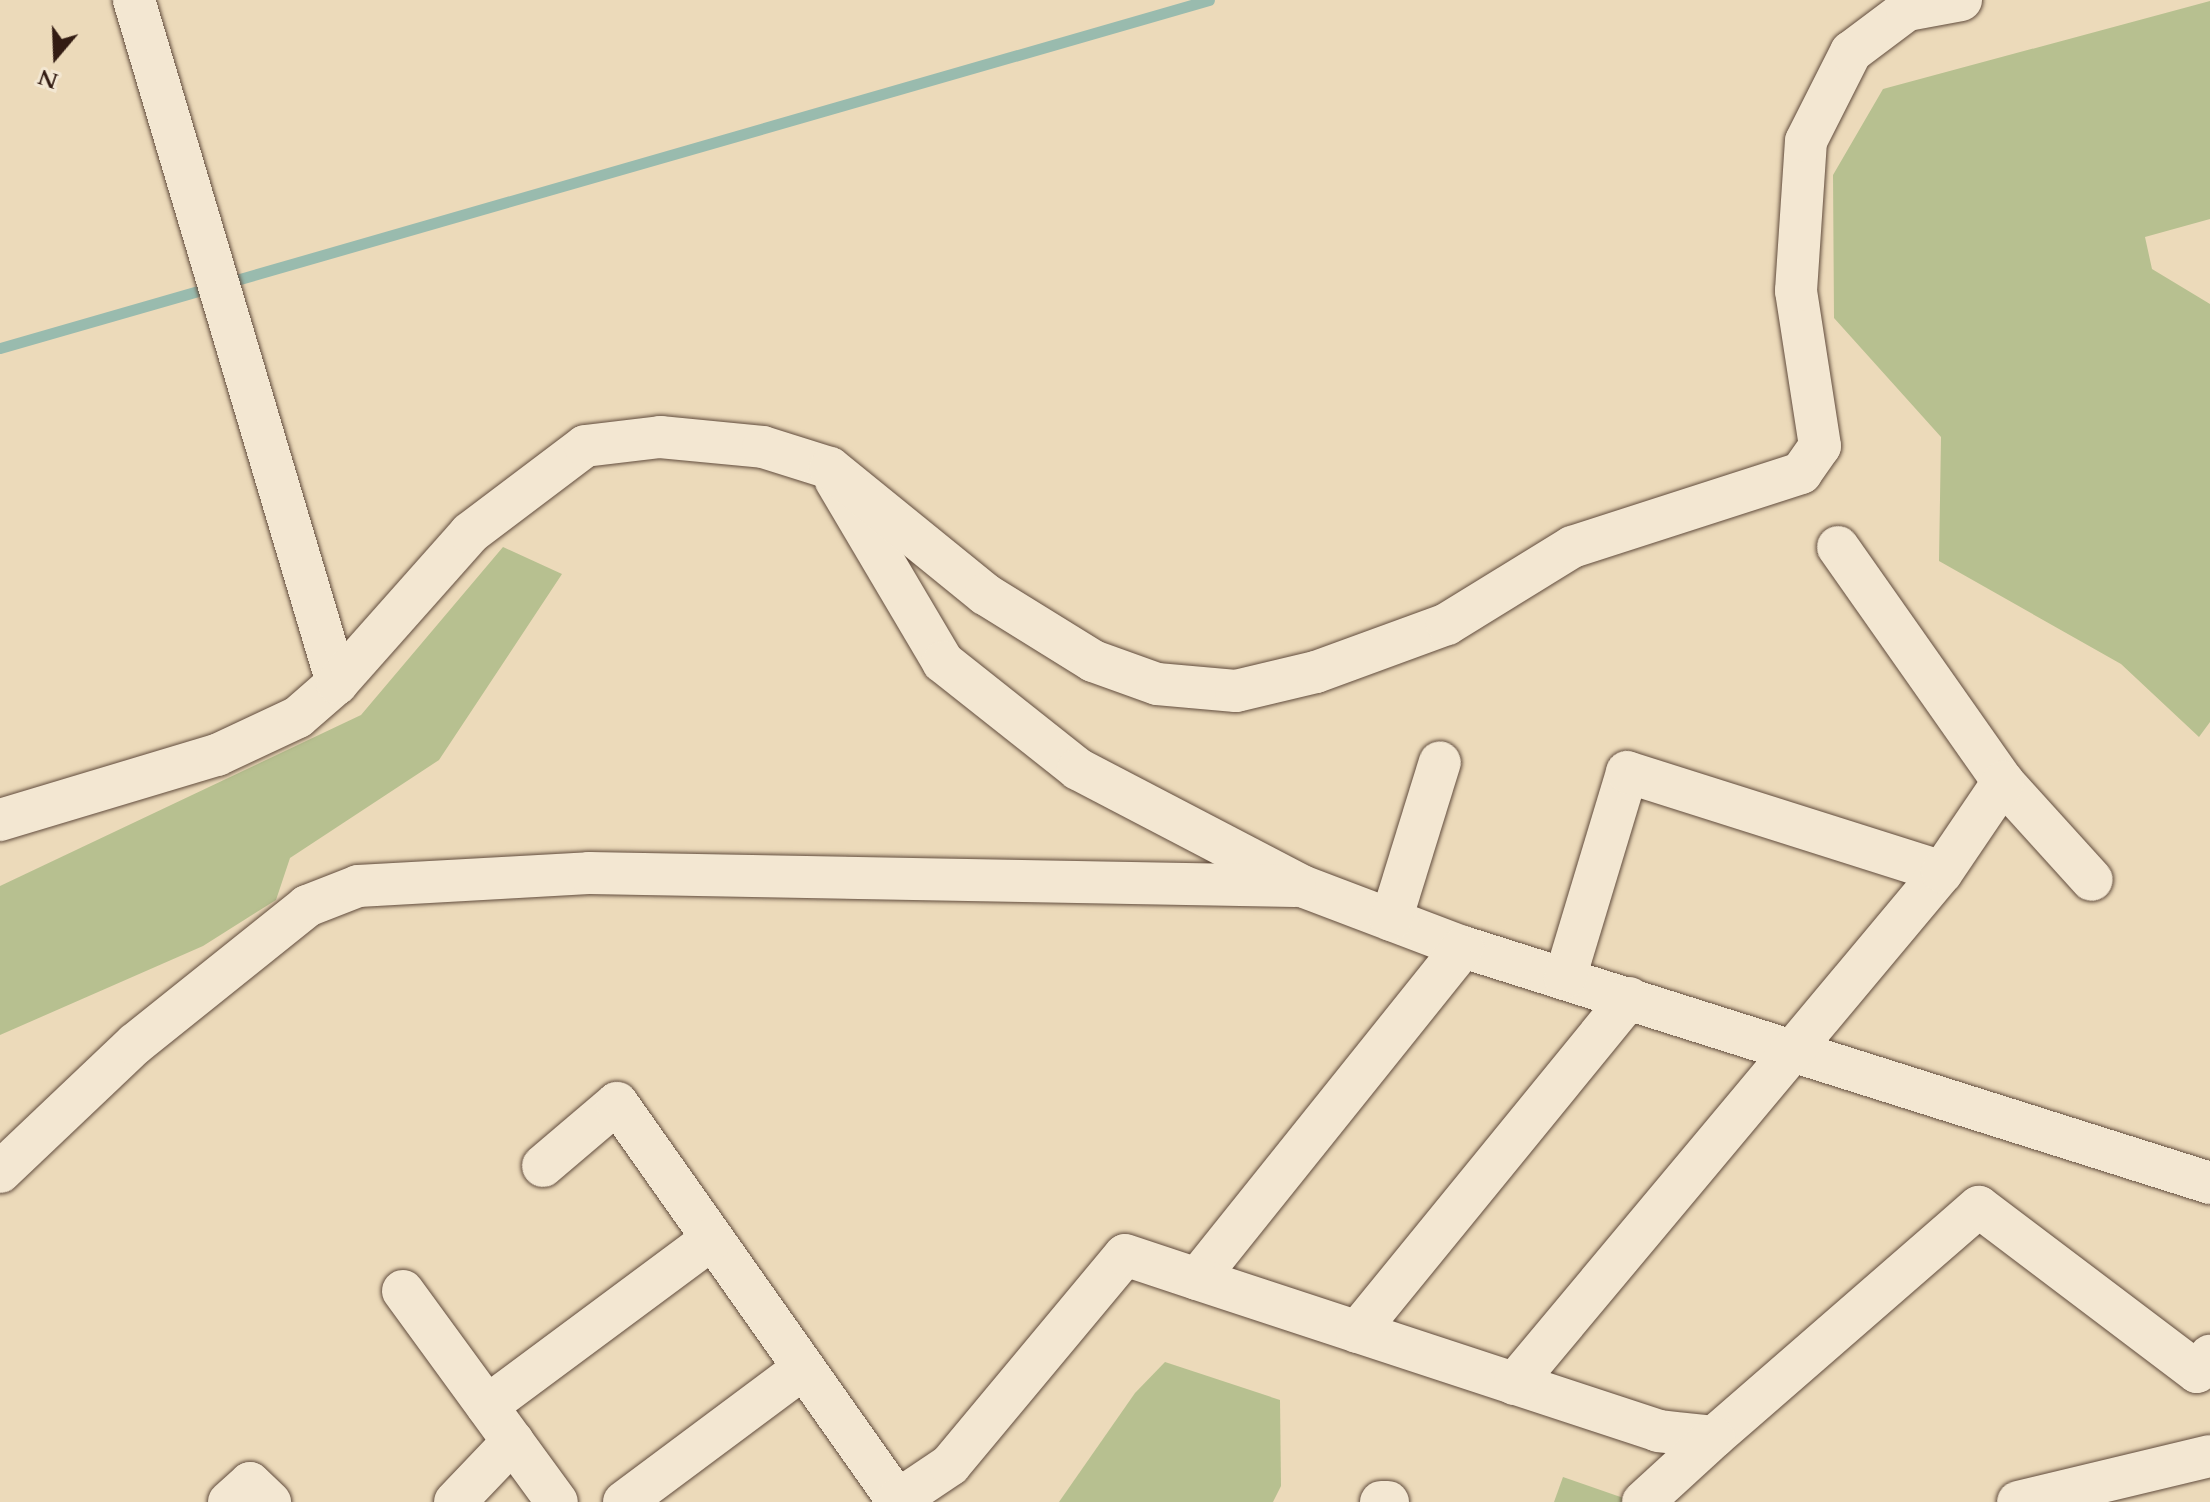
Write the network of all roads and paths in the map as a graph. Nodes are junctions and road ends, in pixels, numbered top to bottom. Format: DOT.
graph roads {
  1 [pos="134,0"];
  2 [pos="1961,0"];
  3 [pos="830,468"];
  4 [pos="1838,547"];
  5 [pos="337,683"];
  6 [pos="1440,762"];
  7 [pos="2003,782"];
  8 [pos="0,820"];
  9 [pos="1942,872"];
  10 [pos="2092,880"];
  11 [pos="1302,886"];
  12 [pos="1391,920"];
  13 [pos="1463,947"];
  14 [pos="1565,978"];
  15 [pos="1629,998"];
  16 [pos="1790,1048"];
  17 [pos="543,1166"];
  18 [pos="0,1172"];
  19 [pos="2210,1183"];
  20 [pos="712,1239"];
  21 [pos="1197,1279"];
  22 [pos="403,1291"];
  23 [pos="1357,1332"];
  24 [pos="2210,1356"];
  25 [pos="804,1368"];
  26 [pos="1514,1384"];
  27 [pos="487,1406"];
  28 [pos="1714,1437"];
  29 [pos="513,1441"];
  30 [pos="2210,1456"];
  31 [pos="2024,1501"];
  32 [pos="229,1502"];
  33 [pos="270,1502"];
  34 [pos="455,1502"];
  35 [pos="557,1502"];
  36 [pos="624,1502"];
  37 [pos="897,1502"];
  38 [pos="1381,1502"];
  39 [pos="1388,1502"];
  40 [pos="1643,1502"];
  1 -- 5 [label="street"];
  2 -- 3 [label="street"];
  3 -- 5 [label="street"];
  3 -- 11 [label="street"];
  4 -- 7 [label="street"];
  5 -- 8 [label="street"];
  6 -- 12 [label="street"];
  7 -- 9 [label="street"];
  7 -- 10 [label="street"];
  9 -- 14 [label="street"];
  9 -- 16 [label="street"];
  11 -- 12 [label="street"];
  11 -- 18 [label="street"];
  12 -- 13 [label="street"];
  13 -- 14 [label="street"];
  13 -- 21 [label="street"];
  14 -- 15 [label="street"];
  15 -- 16 [label="street"];
  15 -- 23 [label="street"];
  16 -- 19 [label="street"];
  16 -- 26 [label="street"];
  17 -- 20 [label="street"];
  20 -- 25 [label="street"];
  20 -- 27 [label="street"];
  21 -- 23 [label="street"];
  21 -- 37 [label="street"];
  22 -- 27 [label="street"];
  23 -- 26 [label="street"];
  24 -- 28 [label="street"];
  25 -- 36 [label="street"];
  25 -- 37 [label="street"];
  26 -- 28 [label="street"];
  27 -- 29 [label="street"];
  28 -- 40 [label="street"];
  29 -- 34 [label="street"];
  29 -- 35 [label="street"];
  30 -- 31 [label="street"];
  32 -- 33 [label="street"];
  38 -- 39 [label="street"];
}
